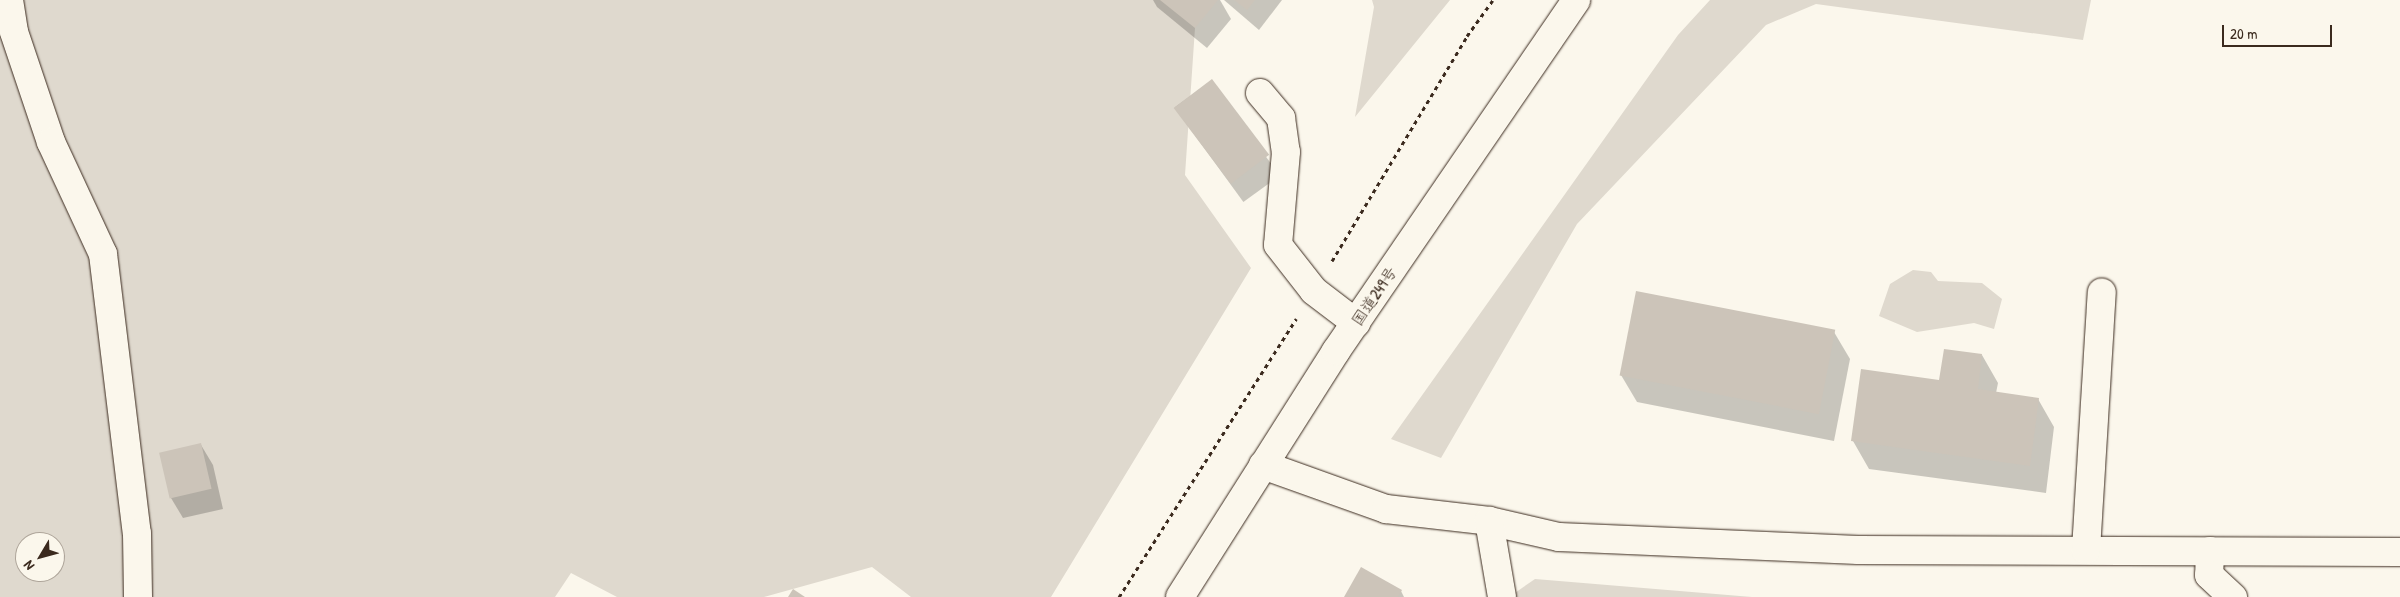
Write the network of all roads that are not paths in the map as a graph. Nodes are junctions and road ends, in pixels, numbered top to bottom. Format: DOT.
graph roads {
  1 [pos="9,0"];
  2 [pos="1576,0"];
  3 [pos="1260,93"];
  4 [pos="2102,292"];
  5 [pos="1356,323"];
  6 [pos="1262,465"];
  7 [pos="1489,521"];
  8 [pos="2086,550"];
  9 [pos="2210,551"];
  10 [pos="2400,552"];
  11 [pos="138,597"];
  12 [pos="1180,597"];
  13 [pos="1502,597"];
  14 [pos="2233,597"];
  1 -- 11 [label="main road"];
  2 -- 5 [label="main road, 国道249号"];
  3 -- 5 [label="main road"];
  4 -- 8 [label="main road"];
  5 -- 6 [label="main road, 国道249号"];
  6 -- 7 [label="main road"];
  6 -- 12 [label="main road, 国道249号"];
  7 -- 8 [label="main road"];
  7 -- 13 [label="main road"];
  8 -- 9 [label="main road"];
  9 -- 10 [label="main road"];
  9 -- 14 [label="main road"];
}
